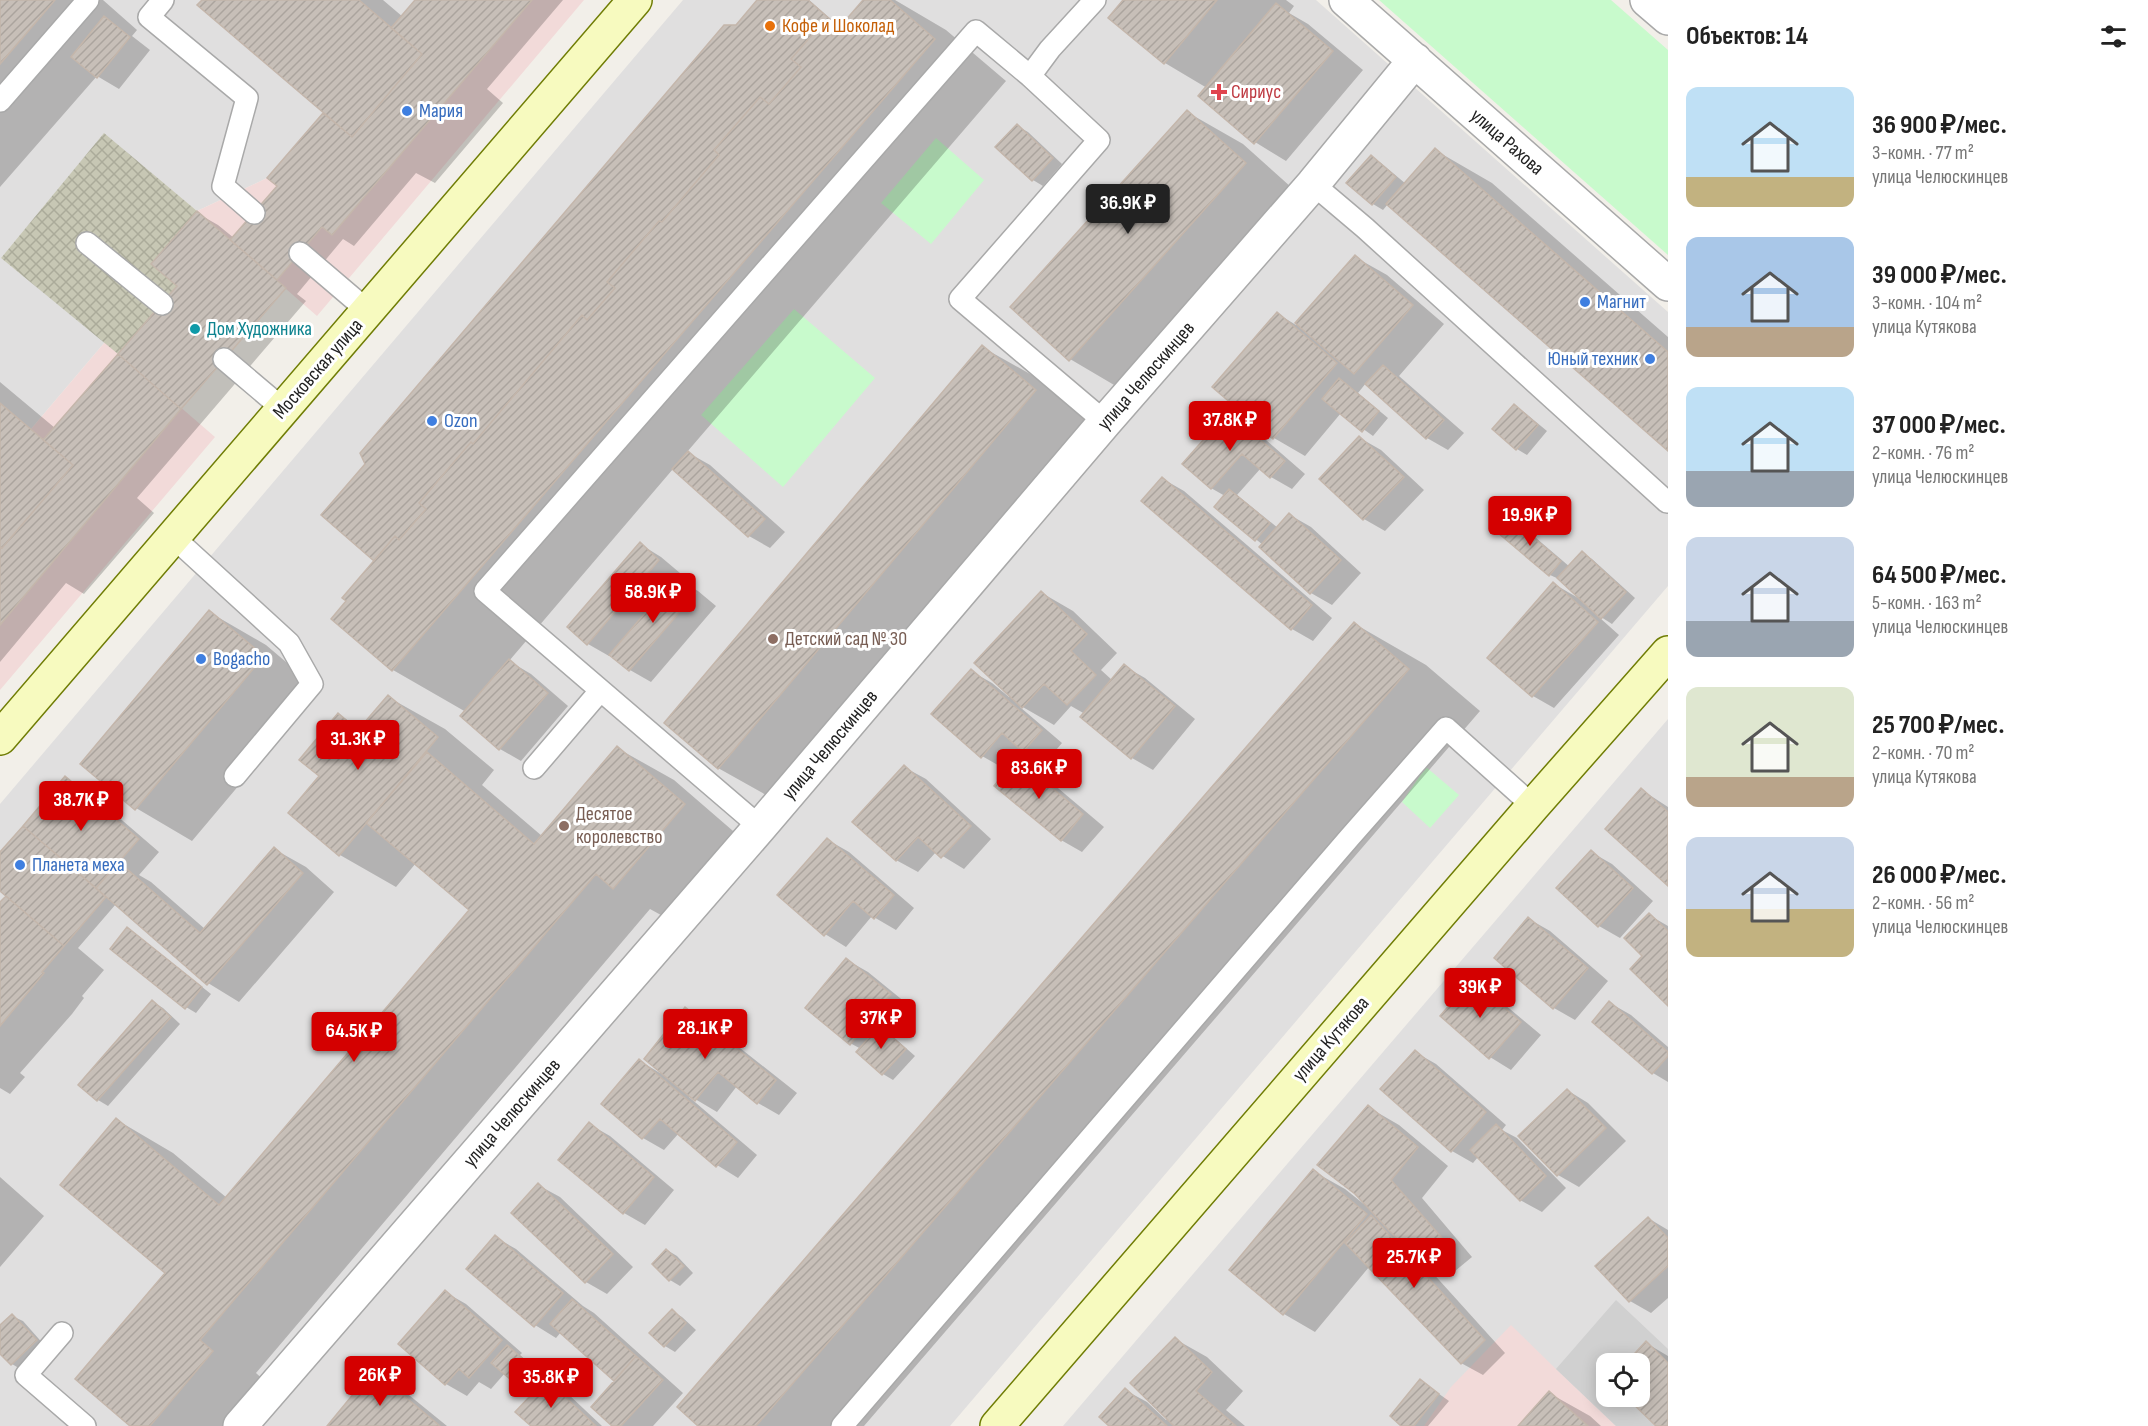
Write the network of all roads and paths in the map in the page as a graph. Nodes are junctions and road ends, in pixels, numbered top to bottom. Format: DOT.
graph roads {
  1 [pos="88,0"];
  2 [pos="163,0"];
  3 [pos="635,0"];
  4 [pos="1095,0"];
  5 [pos="1346,0"];
  6 [pos="1647,0"];
  7 [pos="1668,18"];
  8 [pos="1414,60"];
  9 [pos="1030,76"];
  10 [pos="0,101"];
  11 [pos="1313,184"];
  12 [pos="254,213"];
  13 [pos="87,243"];
  14 [pos="300,254"];
  15 [pos="1668,284"];
  16 [pos="162,304"];
  17 [pos="368,311"];
  18 [pos="224,359"];
  19 [pos="283,409"];
  20 [pos="1105,423"];
  21 [pos="1666,502"];
  22 [pos="172,536"];
  23 [pos="1668,653"];
  24 [pos="600,691"];
  25 [pos="0,738"];
  26 [pos="534,768"];
  27 [pos="236,776"];
  28 [pos="1533,806"];
  29 [pos="760,827"];
  30 [pos="62,1334"];
  31 [pos="85,1426"];
  32 [pos="240,1426"];
  33 [pos="842,1426"];
  34 [pos="997,1426"];
  1 -- 10 [label="lane"];
  2 -- 12 [label="lane"];
  3 -- 17 [label="street, Московская улица"];
  4 -- 9 [label="lane"];
  5 -- 8 [label="street, улица Рахова"];
  6 -- 7 [label="street"];
  8 -- 11 [label="street, улица Челюскинцев"];
  8 -- 15 [label="street, улица Рахова"];
  9 -- 20 [label="lane"];
  9 -- 24 [label="lane"];
  11 -- 20 [label="street, улица Челюскинцев"];
  11 -- 21 [label="lane"];
  13 -- 16 [label="lane"];
  14 -- 17 [label="lane"];
  17 -- 19 [label="street, Московская улица"];
  18 -- 19 [label="lane"];
  19 -- 22 [label="street, Московская улица"];
  20 -- 29 [label="street, улица Челюскинцев"];
  22 -- 25 [label="street, Московская улица"];
  22 -- 27 [label="lane"];
  23 -- 28 [label="street, улица Кутякова"];
  24 -- 26 [label="lane"];
  24 -- 29 [label="lane"];
  28 -- 33 [label="lane"];
  28 -- 34 [label="street, улица Кутякова"];
  29 -- 32 [label="street, улица Челюскинцев"];
  30 -- 31 [label="lane"];
}
